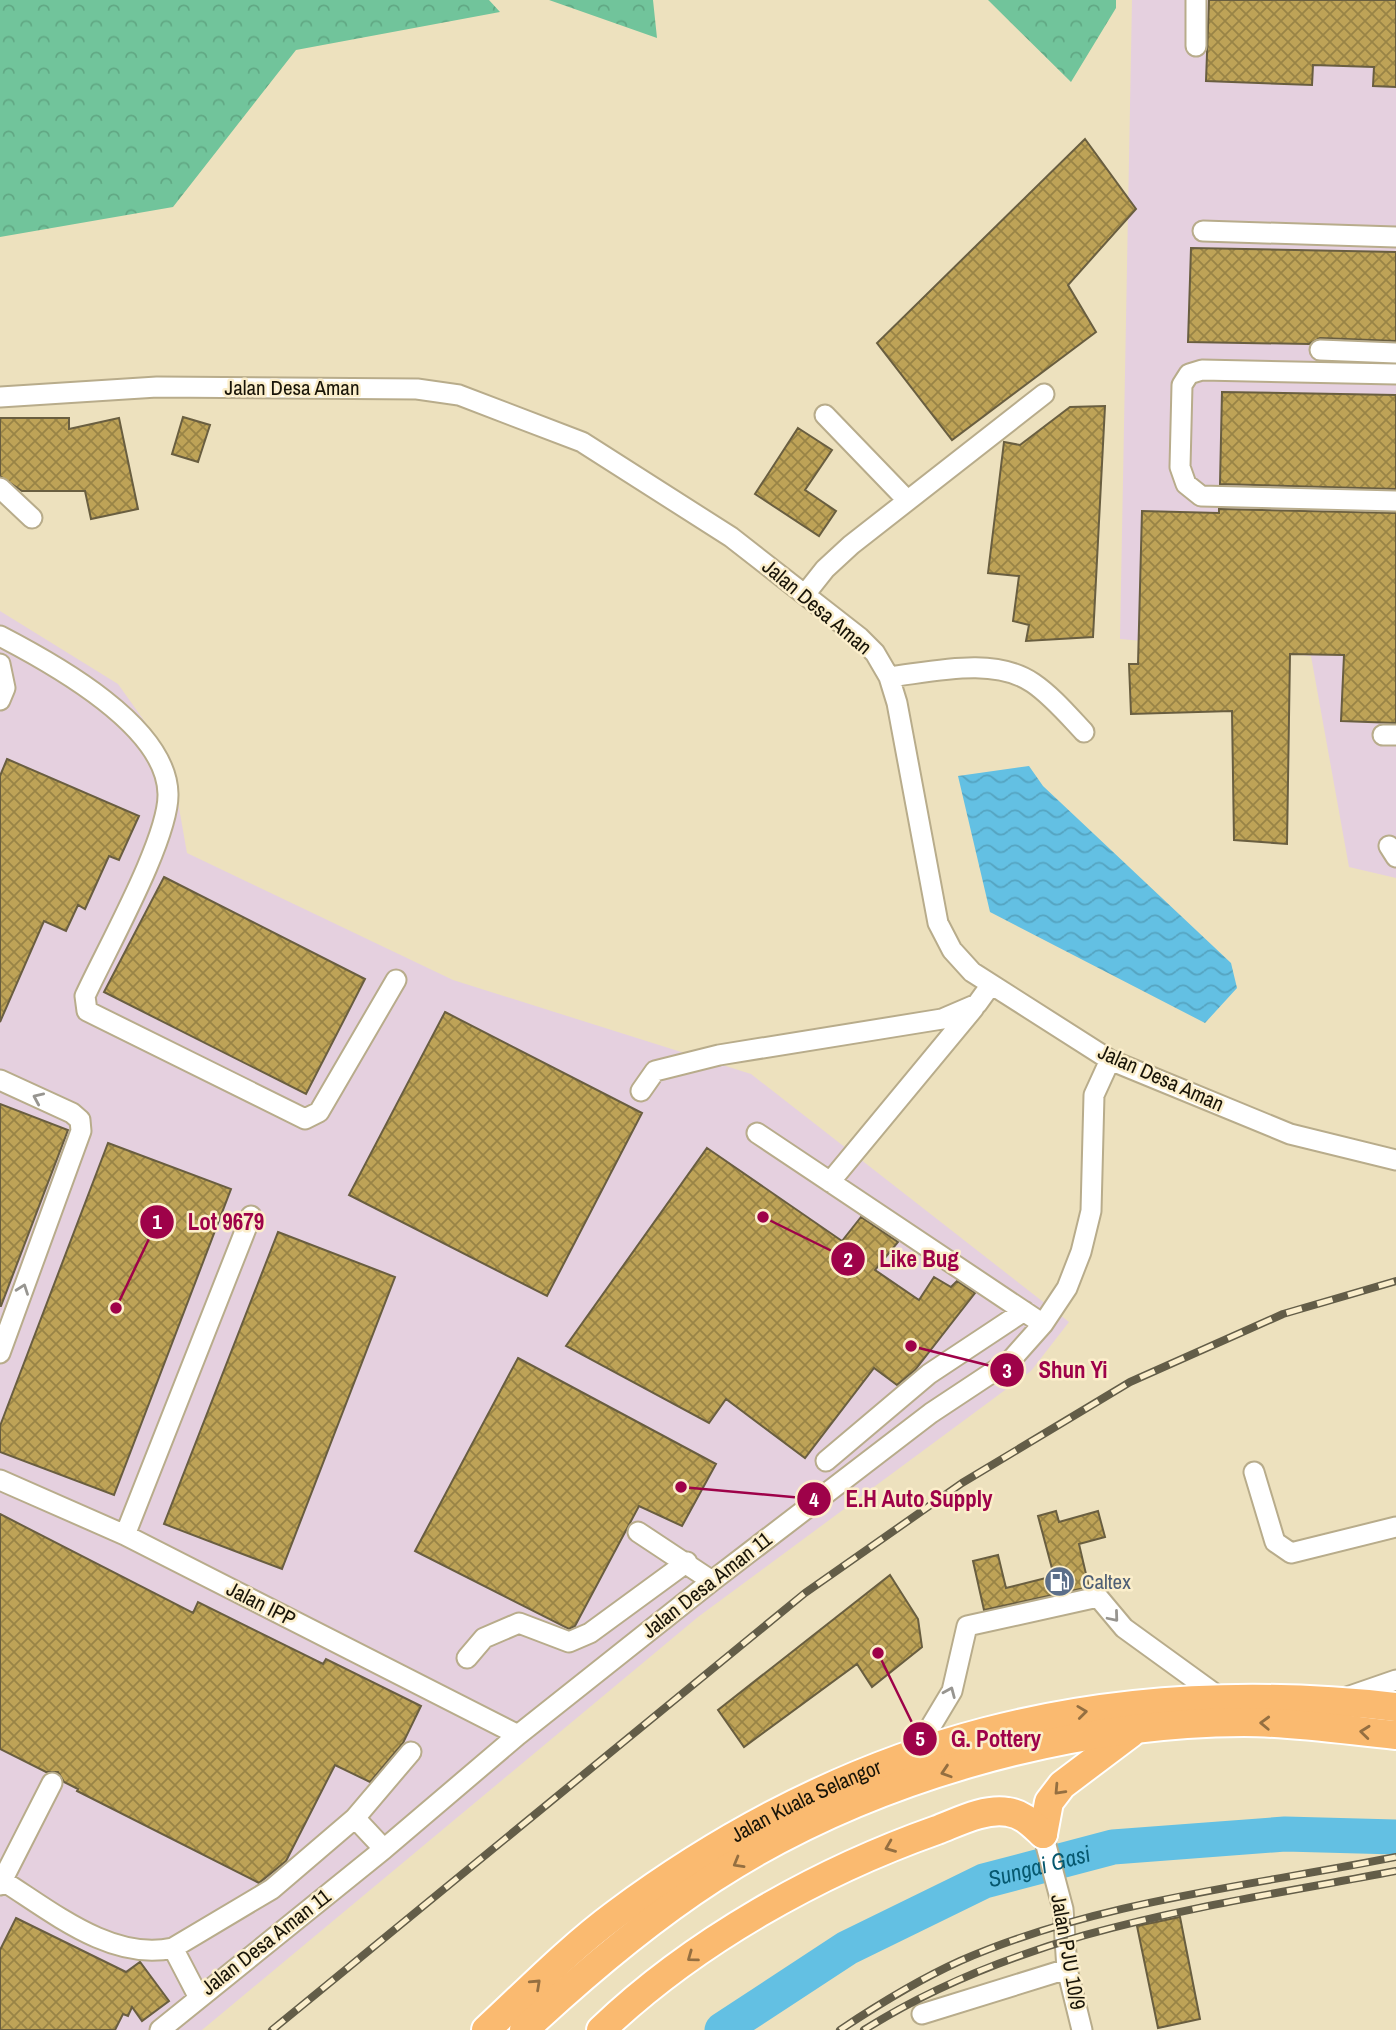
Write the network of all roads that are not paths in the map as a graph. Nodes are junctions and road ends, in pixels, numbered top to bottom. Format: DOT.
graph roads {
  1 [pos="1196,0"];
  2 [pos="1196,46"];
  3 [pos="1203,231"];
  4 [pos="1396,237"];
  5 [pos="1320,350"];
  6 [pos="1396,353"];
  7 [pos="1396,374"];
  8 [pos="1044,394"];
  9 [pos="0,397"];
  10 [pos="825,415"];
  11 [pos="0,488"];
  12 [pos="907,500"];
  13 [pos="1396,501"];
  14 [pos="32,518"];
  15 [pos="806,593"];
  16 [pos="0,636"];
  17 [pos="0,664"];
  18 [pos="889,677"];
  19 [pos="0,701"];
  20 [pos="1084,732"];
  21 [pos="396,980"];
  22 [pos="990,986"];
  23 [pos="977,1004"];
  24 [pos="1110,1060"];
  25 [pos="0,1080"];
  26 [pos="641,1091"];
  27 [pos="757,1133"];
  28 [pos="1396,1160"];
  29 [pos="830,1182"];
  30 [pos="251,1216"];
  31 [pos="1024,1311"];
  32 [pos="1043,1324"];
  33 [pos="0,1353"];
  34 [pos="826,1461"];
  35 [pos="1254,1472"];
  36 [pos="0,1480"];
  37 [pos="1396,1527"];
  38 [pos="638,1532"];
  39 [pos="125,1535"];
  40 [pos="687,1562"];
  41 [pos="712,1581"];
  42 [pos="467,1658"];
  43 [pos="1396,1681"];
  44 [pos="1222,1699"];
  45 [pos="1337,1700"];
  46 [pos="1396,1707"];
  47 [pos="1132,1732"];
  48 [pos="518,1735"];
  49 [pos="1396,1735"];
  50 [pos="916,1751"];
  51 [pos="411,1752"];
  52 [pos="52,1783"];
  53 [pos="355,1818"];
  54 [pos="1045,1841"];
  55 [pos="384,1849"];
  56 [pos="1,1882"];
  57 [pos="173,1948"];
  58 [pos="1067,1969"];
  59 [pos="198,1996"];
  60 [pos="922,2014"];
  61 [pos="529,2028"];
  62 [pos="160,2030"];
  63 [pos="486,2030"];
  64 [pos="601,2030"];
  65 [pos="1082,2030"];
  1 -- 2 [label="street"];
  3 -- 4 [label="street"];
  5 -- 6 [label="street"];
  7 -- 13 [label="street"];
  8 -- 12 [label="street"];
  9 -- 15 [label="street, Jalan Desa Aman"];
  10 -- 12 [label="street"];
  11 -- 14 [label="street"];
  12 -- 15 [label="street"];
  15 -- 18 [label="street, Jalan Desa Aman"];
  16 -- 21 [label="street"];
  17 -- 19 [label="street"];
  18 -- 20 [label="street"];
  18 -- 22 [label="street, Jalan Desa Aman"];
  22 -- 23 [label="street"];
  22 -- 24 [label="street, Jalan Desa Aman"];
  23 -- 26 [label="street"];
  23 -- 29 [label="street"];
  24 -- 28 [label="street, Jalan Desa Aman"];
  24 -- 32 [label="street, Jalan Desa Aman 11"];
  33 -- 25 [label="street, one-way"];
  27 -- 29 [label="street"];
  29 -- 31 [label="street"];
  30 -- 39 [label="street"];
  31 -- 32 [label="street"];
  31 -- 34 [label="street"];
  32 -- 41 [label="street, Jalan Desa Aman 11"];
  35 -- 37 [label="street"];
  36 -- 39 [label="street, Jalan IPP"];
  38 -- 40 [label="street"];
  39 -- 48 [label="street, Jalan IPP"];
  40 -- 41 [label="street"];
  40 -- 42 [label="street"];
  41 -- 48 [label="street, Jalan Desa Aman 11"];
  43 -- 45 [label="street"];
  44 -- 45 [label="highway, Jalan Kuala Selangor"];
  50 -- 44 [label="highway, Jalan Kuala Selangor, one-way"];
  50 -- 44 [label="street, one-way"];
  45 -- 46 [label="highway, Jalan Kuala Selangor"];
  49 -- 47 [label="highway, Jalan Kuala Selangor, one-way"];
  47 -- 54 [label="highway, one-way"];
  47 -- 61 [label="highway, Jalan Kuala Selangor, one-way"];
  48 -- 55 [label="street, Jalan Desa Aman 11"];
  63 -- 50 [label="highway, Jalan Kuala Selangor, one-way"];
  51 -- 53 [label="street"];
  52 -- 56 [label="street"];
  53 -- 55 [label="street"];
  53 -- 57 [label="street"];
  54 -- 58 [label="street, Jalan PJU 10/9"];
  54 -- 64 [label="highway, one-way"];
  55 -- 59 [label="street, Jalan Desa Aman 11"];
  56 -- 57 [label="street"];
  57 -- 59 [label="street"];
  58 -- 60 [label="street"];
  58 -- 65 [label="street, Jalan PJU 10/9"];
  59 -- 62 [label="street, Jalan Desa Aman 11"];
}
